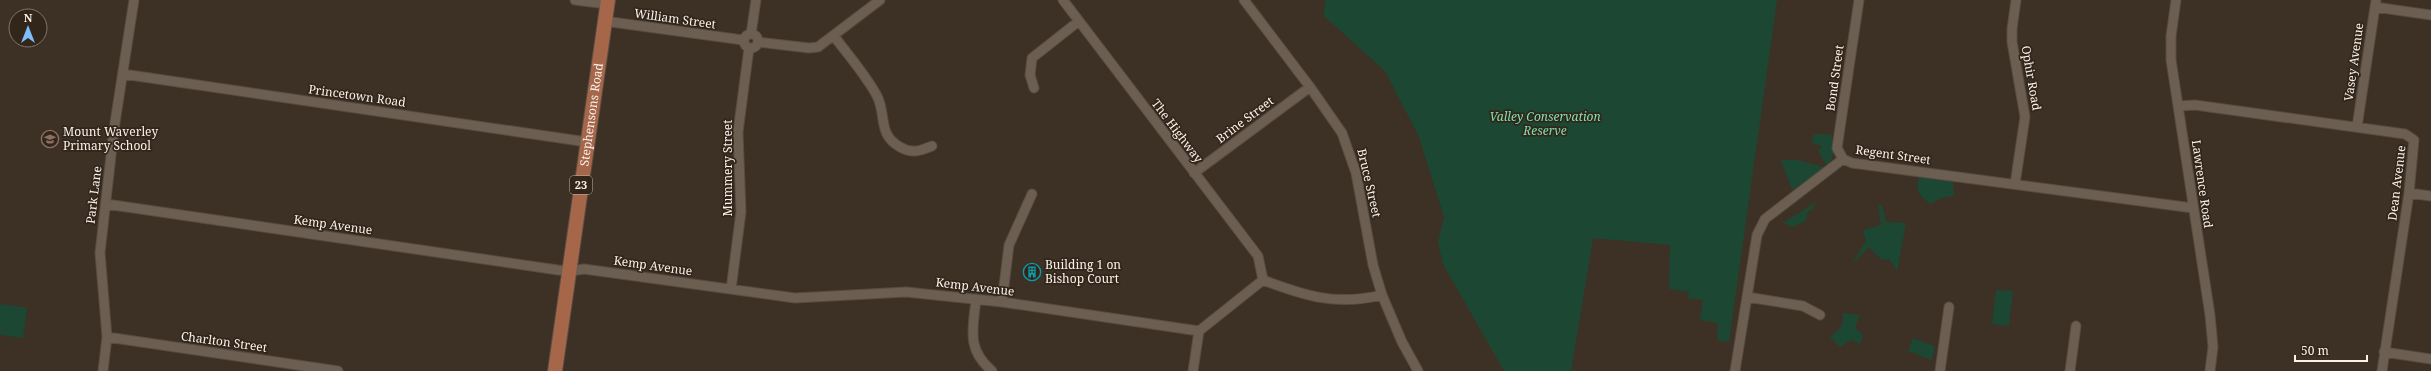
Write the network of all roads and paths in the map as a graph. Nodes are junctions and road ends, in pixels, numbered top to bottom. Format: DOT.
graph roads {
  1 [pos="134,0"];
  2 [pos="575,0"];
  3 [pos="756,0"];
  4 [pos="880,0"];
  5 [pos="1063,0"];
  6 [pos="1244,0"];
  7 [pos="1859,0"];
  8 [pos="2016,0"];
  9 [pos="2176,0"];
  10 [pos="607,2"];
  11 [pos="2375,4"];
  12 [pos="2431,15"];
  13 [pos="604,20"];
  14 [pos="1079,21"];
  15 [pos="751,34"];
  16 [pos="834,36"];
  17 [pos="743,40"];
  18 [pos="758,42"];
  19 [pos="749,48"];
  20 [pos="123,74"];
  21 [pos="1310,87"];
  22 [pos="1034,88"];
  23 [pos="2179,106"];
  24 [pos="2357,128"];
  25 [pos="587,142"];
  26 [pos="932,146"];
  27 [pos="1843,158"];
  28 [pos="1194,173"];
  29 [pos="2016,184"];
  30 [pos="2410,193"];
  31 [pos="1032,194"];
  32 [pos="2431,196"];
  33 [pos="106,204"];
  34 [pos="2194,208"];
  35 [pos="571,271"];
  36 [pos="1263,280"];
  37 [pos="731,289"];
  38 [pos="1382,295"];
  39 [pos="1747,297"];
  40 [pos="976,299"];
  41 [pos="1002,302"];
  42 [pos="1949,307"];
  43 [pos="1820,315"];
  44 [pos="2076,326"];
  45 [pos="1199,331"];
  46 [pos="107,337"];
  47 [pos="2384,352"];
  48 [pos="2431,359"];
  49 [pos="103,371"];
  50 [pos="338,371"];
  51 [pos="555,371"];
  52 [pos="992,371"];
  53 [pos="1193,371"];
  54 [pos="1418,371"];
  55 [pos="1735,371"];
  56 [pos="1940,371"];
  57 [pos="2070,371"];
  58 [pos="2210,371"];
  59 [pos="2382,371"];
  1 -- 20 [label="street, Park Lane"];
  2 -- 10 [label="street"];
  3 -- 15 [label="street"];
  4 -- 16 [label="street"];
  5 -- 14 [label="street, The Highway"];
  6 -- 21 [label="street, Bruce Street"];
  7 -- 27 [label="street, Bond Street"];
  8 -- 29 [label="street, Ophir Road"];
  9 -- 23 [label="street, Lawrence Road"];
  10 -- 13 [label="main road, Stephensons Road / 23"];
  11 -- 12 [label="street"];
  11 -- 24 [label="street, Vasey Avenue"];
  13 -- 17 [label="street, William Street"];
  13 -- 25 [label="main road, Stephensons Road / 23"];
  14 -- 22 [label="street"];
  14 -- 28 [label="street, The Highway"];
  15 -- 17 [label="street"];
  15 -- 18 [label="street"];
  16 -- 18 [label="street"];
  16 -- 26 [label="street"];
  17 -- 19 [label="street"];
  18 -- 19 [label="street"];
  19 -- 37 [label="street, Mummery Street"];
  20 -- 25 [label="street, Princetown Road"];
  20 -- 33 [label="street, Park Lane"];
  21 -- 28 [label="street, Brine Street"];
  21 -- 38 [label="street, Bruce Street"];
  23 -- 24 [label="street, Dean Avenue"];
  23 -- 34 [label="street, Lawrence Road"];
  24 -- 30 [label="street, Dean Avenue"];
  25 -- 35 [label="main road, Stephensons Road / 23"];
  27 -- 29 [label="street, Regent Street"];
  27 -- 39 [label="street, Regent Street"];
  28 -- 36 [label="street, The Highway"];
  29 -- 34 [label="street, Regent Street"];
  30 -- 32 [label="street"];
  30 -- 47 [label="street, Dean Avenue"];
  31 -- 41 [label="street"];
  33 -- 35 [label="street, Kemp Avenue"];
  33 -- 46 [label="street, Park Lane"];
  34 -- 58 [label="street, Lawrence Road"];
  35 -- 37 [label="street, Kemp Avenue"];
  35 -- 51 [label="main road, Stephensons Road / 23"];
  36 -- 38 [label="street"];
  36 -- 45 [label="street"];
  37 -- 40 [label="street, Kemp Avenue"];
  38 -- 54 [label="street, Bruce Street"];
  39 -- 43 [label="street"];
  39 -- 55 [label="street, Regent Street"];
  40 -- 41 [label="street, Kemp Avenue"];
  40 -- 52 [label="street"];
  41 -- 45 [label="street, Kemp Avenue"];
  42 -- 56 [label="street"];
  44 -- 57 [label="street"];
  45 -- 53 [label="street"];
  46 -- 49 [label="street, Park Lane"];
  46 -- 50 [label="street, Charlton Street"];
  47 -- 48 [label="street"];
  47 -- 59 [label="street, Dean Avenue"];
}
